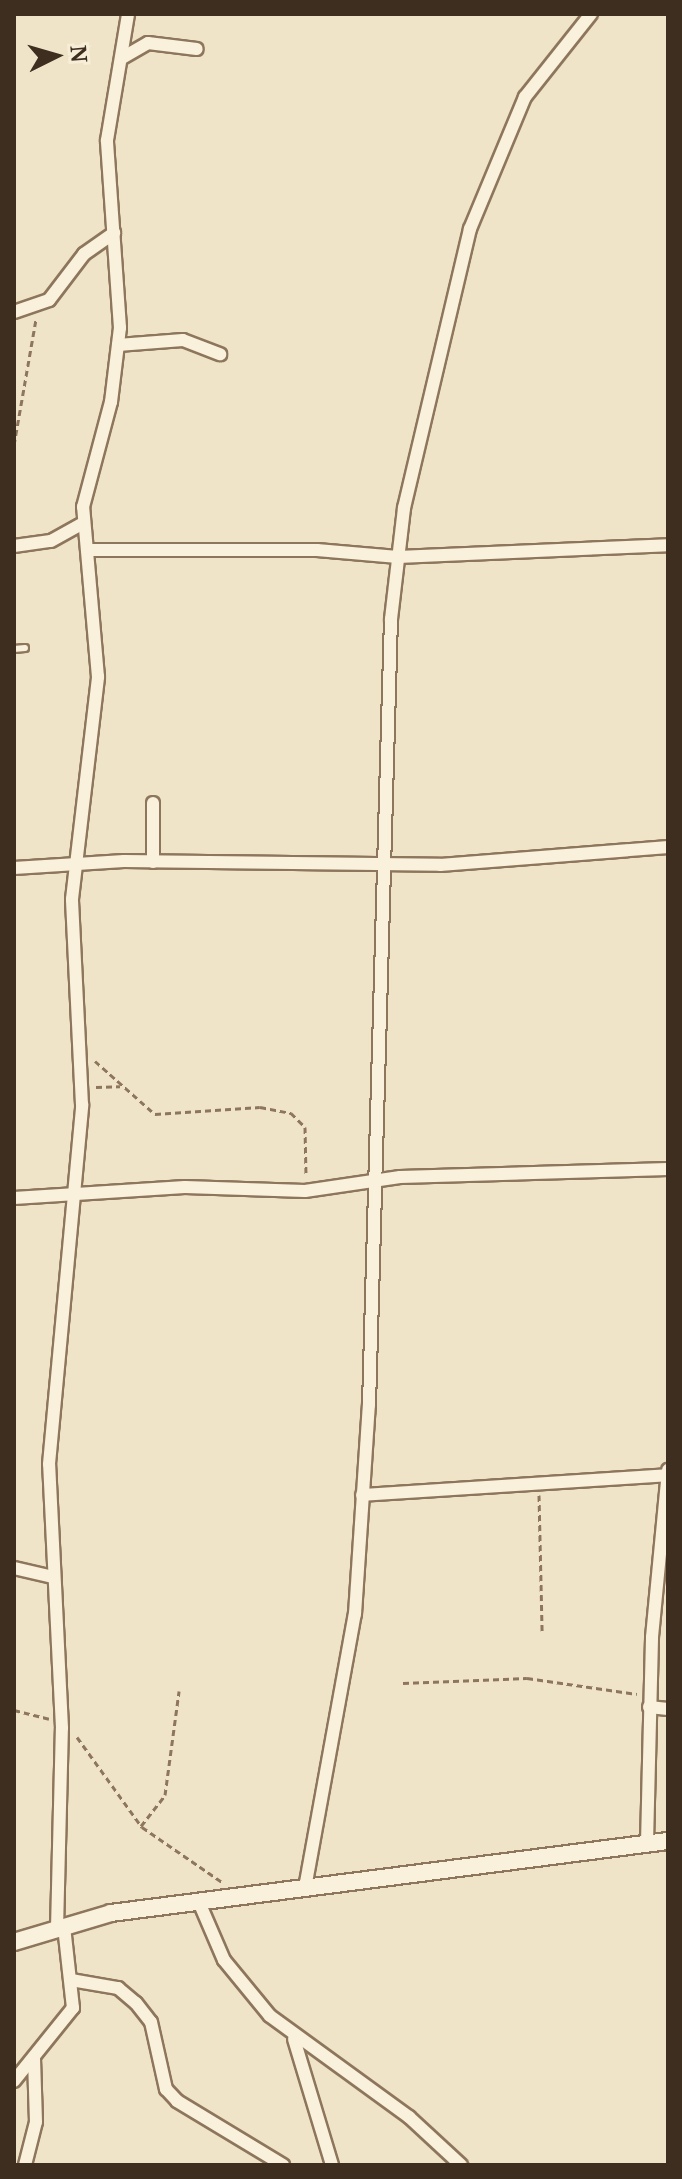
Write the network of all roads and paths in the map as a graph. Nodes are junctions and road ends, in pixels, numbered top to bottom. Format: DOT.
graph roads {
  1 [pos="128,14"];
  2 [pos="591,14"];
  3 [pos="197,49"];
  4 [pos="121,58"];
  5 [pos="114,233"];
  6 [pos="38,307"];
  7 [pos="14,312"];
  8 [pos="118,345"];
  9 [pos="220,354"];
  10 [pos="14,445"];
  11 [pos="83,523"];
  12 [pos="668,545"];
  13 [pos="14,546"];
  14 [pos="87,550"];
  15 [pos="398,557"];
  16 [pos="25,648"];
  17 [pos="14,649"];
  18 [pos="153,803"];
  19 [pos="668,847"];
  20 [pos="388,861"];
  21 [pos="153,862"];
  22 [pos="75,863"];
  23 [pos="14,868"];
  24 [pos="81,1052"];
  25 [pos="120,1086"];
  26 [pos="82,1088"];
  27 [pos="668,1169"];
  28 [pos="372,1180"];
  29 [pos="305,1191"];
  30 [pos="73,1194"];
  31 [pos="14,1198"];
  32 [pos="668,1474"];
  33 [pos="539,1480"];
  34 [pos="362,1495"];
  35 [pos="14,1568"];
  36 [pos="53,1577"];
  37 [pos="542,1631"];
  38 [pos="403,1683"];
  39 [pos="179,1691"];
  40 [pos="649,1701"];
  41 [pos="668,1709"];
  42 [pos="14,1710"];
  43 [pos="60,1710"];
  44 [pos="62,1728"];
  45 [pos="141,1826"];
  46 [pos="668,1841"];
  47 [pos="647,1843"];
  48 [pos="305,1888"];
  49 [pos="254,1895"];
  50 [pos="199,1902"];
  51 [pos="60,1928"];
  52 [pos="14,1942"];
  53 [pos="71,1980"];
  54 [pos="294,2039"];
  55 [pos="34,2057"];
  56 [pos="14,2081"];
  57 [pos="25,2165"];
  58 [pos="283,2165"];
  59 [pos="332,2165"];
  60 [pos="461,2165"];
  1 -- 4 [label="street"];
  2 -- 15 [label="street"];
  3 -- 4 [label="street"];
  4 -- 5 [label="street"];
  5 -- 6 [label="street"];
  5 -- 8 [label="street"];
  6 -- 7 [label="street"];
  6 -- 10 [label="path"];
  8 -- 9 [label="street"];
  8 -- 11 [label="street"];
  11 -- 13 [label="street"];
  11 -- 14 [label="street"];
  12 -- 15 [label="street"];
  14 -- 15 [label="street"];
  14 -- 22 [label="street"];
  15 -- 20 [label="street"];
  16 -- 17 [label="lane"];
  18 -- 21 [label="street"];
  19 -- 20 [label="street"];
  20 -- 21 [label="street"];
  20 -- 28 [label="street"];
  21 -- 22 [label="street"];
  22 -- 23 [label="street"];
  22 -- 24 [label="street"];
  24 -- 25 [label="path"];
  24 -- 26 [label="street"];
  25 -- 26 [label="path"];
  25 -- 29 [label="path"];
  26 -- 30 [label="street"];
  27 -- 28 [label="street"];
  28 -- 29 [label="street"];
  28 -- 34 [label="street"];
  29 -- 30 [label="street"];
  30 -- 31 [label="street"];
  30 -- 36 [label="street"];
  32 -- 33 [label="street"];
  32 -- 40 [label="street"];
  33 -- 34 [label="street"];
  33 -- 37 [label="path"];
  34 -- 48 [label="street"];
  35 -- 36 [label="street"];
  36 -- 43 [label="street"];
  38 -- 40 [label="path"];
  39 -- 45 [label="path"];
  40 -- 41 [label="street"];
  40 -- 47 [label="street"];
  42 -- 44 [label="path"];
  43 -- 44 [label="street"];
  43 -- 45 [label="path"];
  44 -- 51 [label="street"];
  45 -- 49 [label="path"];
  46 -- 47 [label="street"];
  47 -- 48 [label="street"];
  48 -- 49 [label="street"];
  49 -- 50 [label="street"];
  50 -- 51 [label="street"];
  50 -- 54 [label="street"];
  51 -- 52 [label="street"];
  51 -- 53 [label="street"];
  53 -- 55 [label="street"];
  53 -- 58 [label="street"];
  54 -- 59 [label="street"];
  54 -- 60 [label="street"];
  55 -- 56 [label="street"];
  55 -- 57 [label="street"];
}
